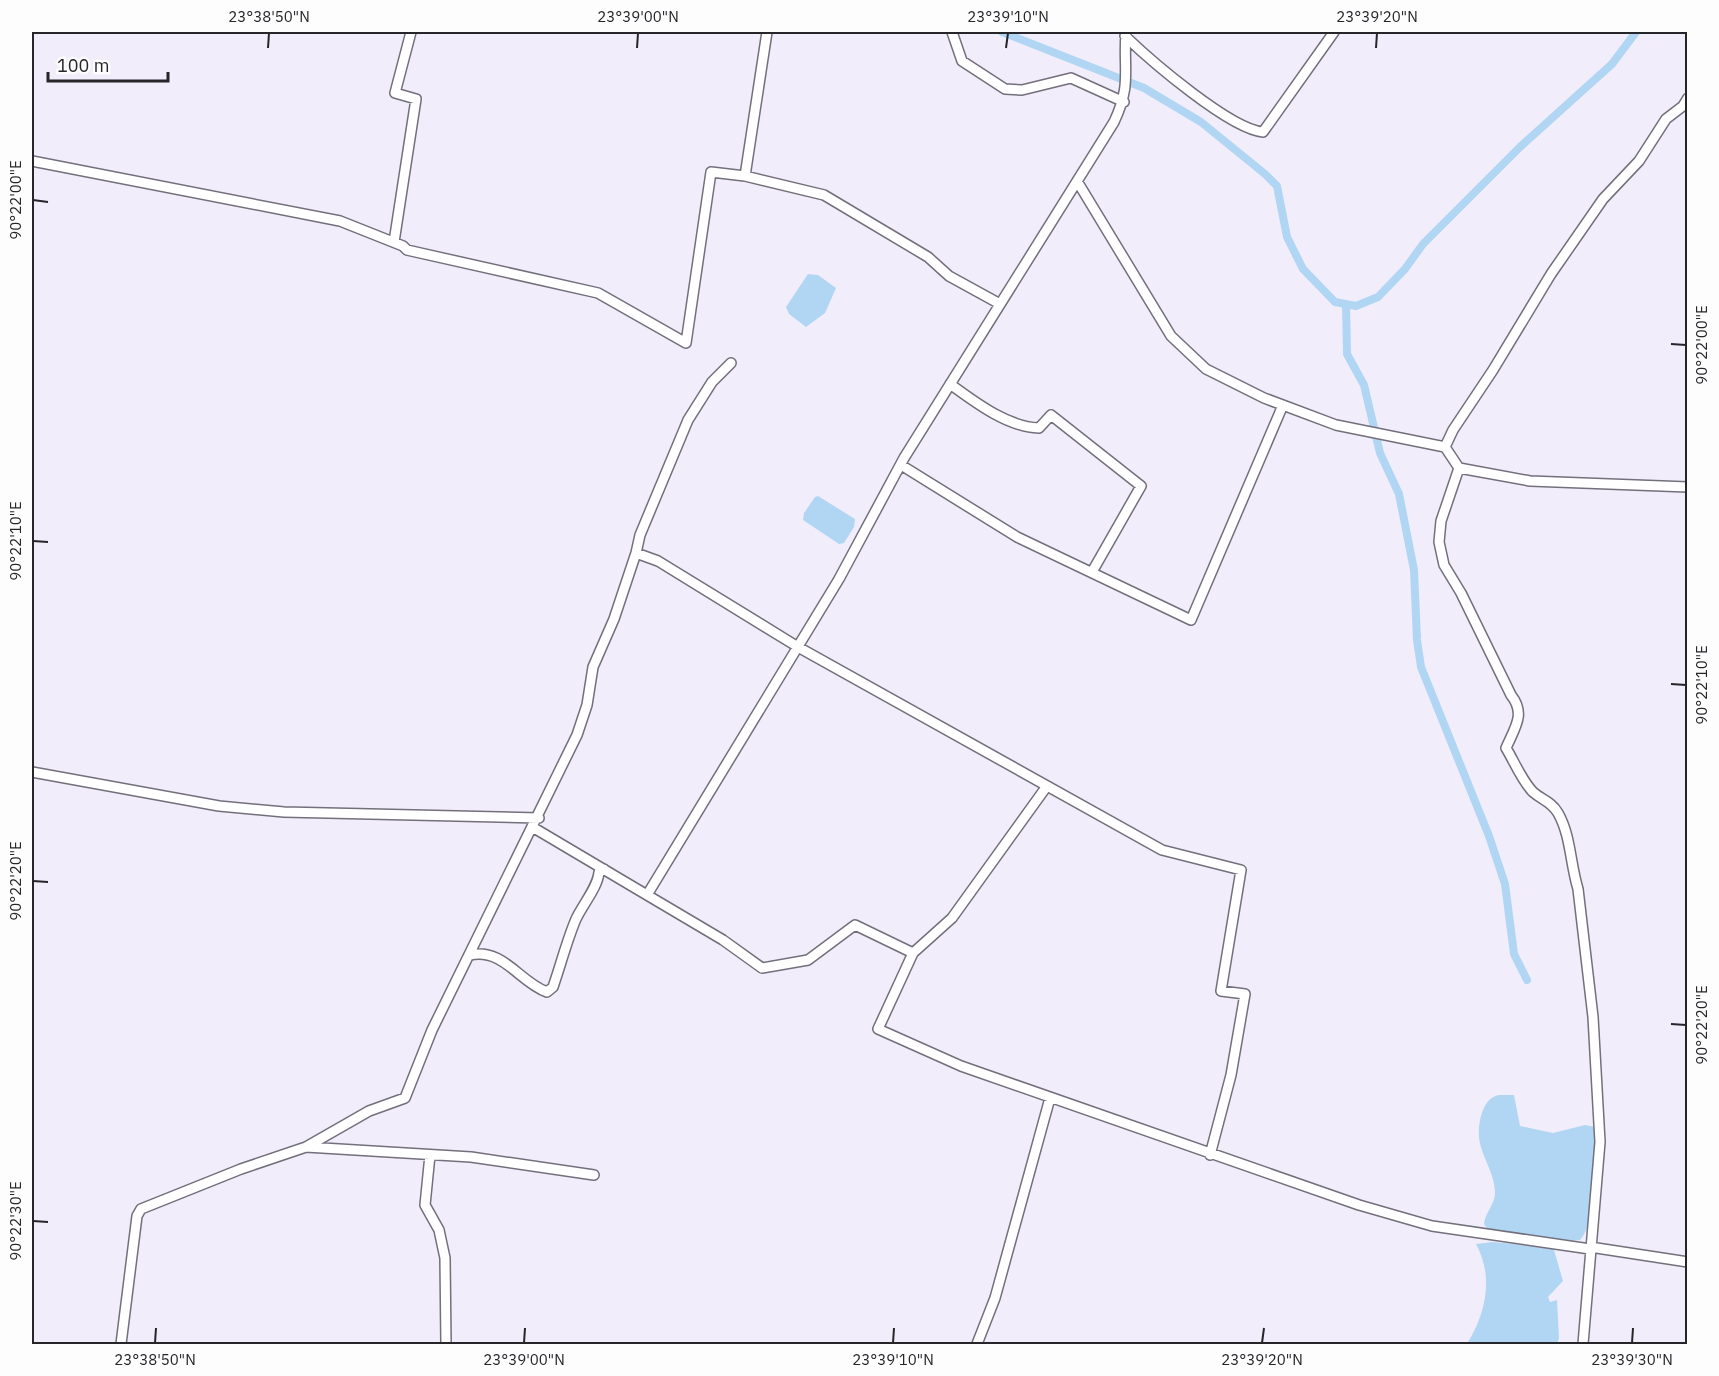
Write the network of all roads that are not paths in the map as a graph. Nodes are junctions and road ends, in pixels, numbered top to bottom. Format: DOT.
graph roads {
  1 [pos="411,32"];
  2 [pos="766,32"];
  3 [pos="952,32"];
  4 [pos="1334,32"];
  5 [pos="1126,34"];
  6 [pos="1688,98"];
  7 [pos="1124,102"];
  8 [pos="32,161"];
  9 [pos="745,176"];
  10 [pos="1077,181"];
  11 [pos="394,242"];
  12 [pos="1000,304"];
  13 [pos="731,363"];
  14 [pos="950,384"];
  15 [pos="1284,405"];
  16 [pos="1445,447"];
  17 [pos="900,465"];
  18 [pos="1459,468"];
  19 [pos="1688,487"];
  20 [pos="636,553"];
  21 [pos="1092,572"];
  22 [pos="798,647"];
  23 [pos="32,772"];
  24 [pos="1047,786"];
  25 [pos="539,818"];
  26 [pos="534,828"];
  27 [pos="604,870"];
  28 [pos="646,894"];
  29 [pos="913,953"];
  30 [pos="470,955"];
  31 [pos="1050,1098"];
  32 [pos="306,1147"];
  33 [pos="430,1155"];
  34 [pos="1210,1155"];
  35 [pos="594,1175"];
  36 [pos="1590,1248"];
  37 [pos="1688,1262"];
  38 [pos="121,1344"];
  39 [pos="446,1344"];
  40 [pos="976,1344"];
  41 [pos="1583,1344"];
  1 -- 11 [label="street"];
  2 -- 9 [label="street"];
  3 -- 7 [label="street"];
  4 -- 5 [label="street"];
  5 -- 7 [label="street"];
  6 -- 16 [label="street"];
  7 -- 10 [label="street"];
  8 -- 11 [label="street"];
  9 -- 11 [label="street"];
  9 -- 12 [label="street"];
  10 -- 12 [label="street"];
  10 -- 15 [label="street"];
  12 -- 14 [label="street"];
  13 -- 20 [label="street"];
  14 -- 17 [label="street"];
  14 -- 21 [label="street"];
  15 -- 16 [label="street"];
  15 -- 21 [label="street"];
  16 -- 18 [label="street"];
  17 -- 21 [label="street"];
  17 -- 22 [label="street"];
  18 -- 19 [label="street"];
  18 -- 36 [label="street"];
  20 -- 22 [label="street"];
  20 -- 25 [label="street"];
  22 -- 24 [label="street"];
  22 -- 28 [label="street"];
  23 -- 25 [label="street"];
  24 -- 29 [label="street"];
  24 -- 34 [label="street"];
  25 -- 26 [label="street"];
  26 -- 27 [label="street"];
  26 -- 30 [label="street"];
  27 -- 28 [label="street"];
  27 -- 30 [label="street"];
  28 -- 29 [label="street"];
  29 -- 31 [label="street"];
  30 -- 32 [label="street"];
  31 -- 34 [label="street"];
  31 -- 40 [label="street"];
  32 -- 33 [label="street"];
  32 -- 38 [label="street"];
  33 -- 35 [label="street"];
  33 -- 39 [label="street"];
  34 -- 36 [label="street"];
  36 -- 37 [label="street"];
  36 -- 41 [label="street"];
}
